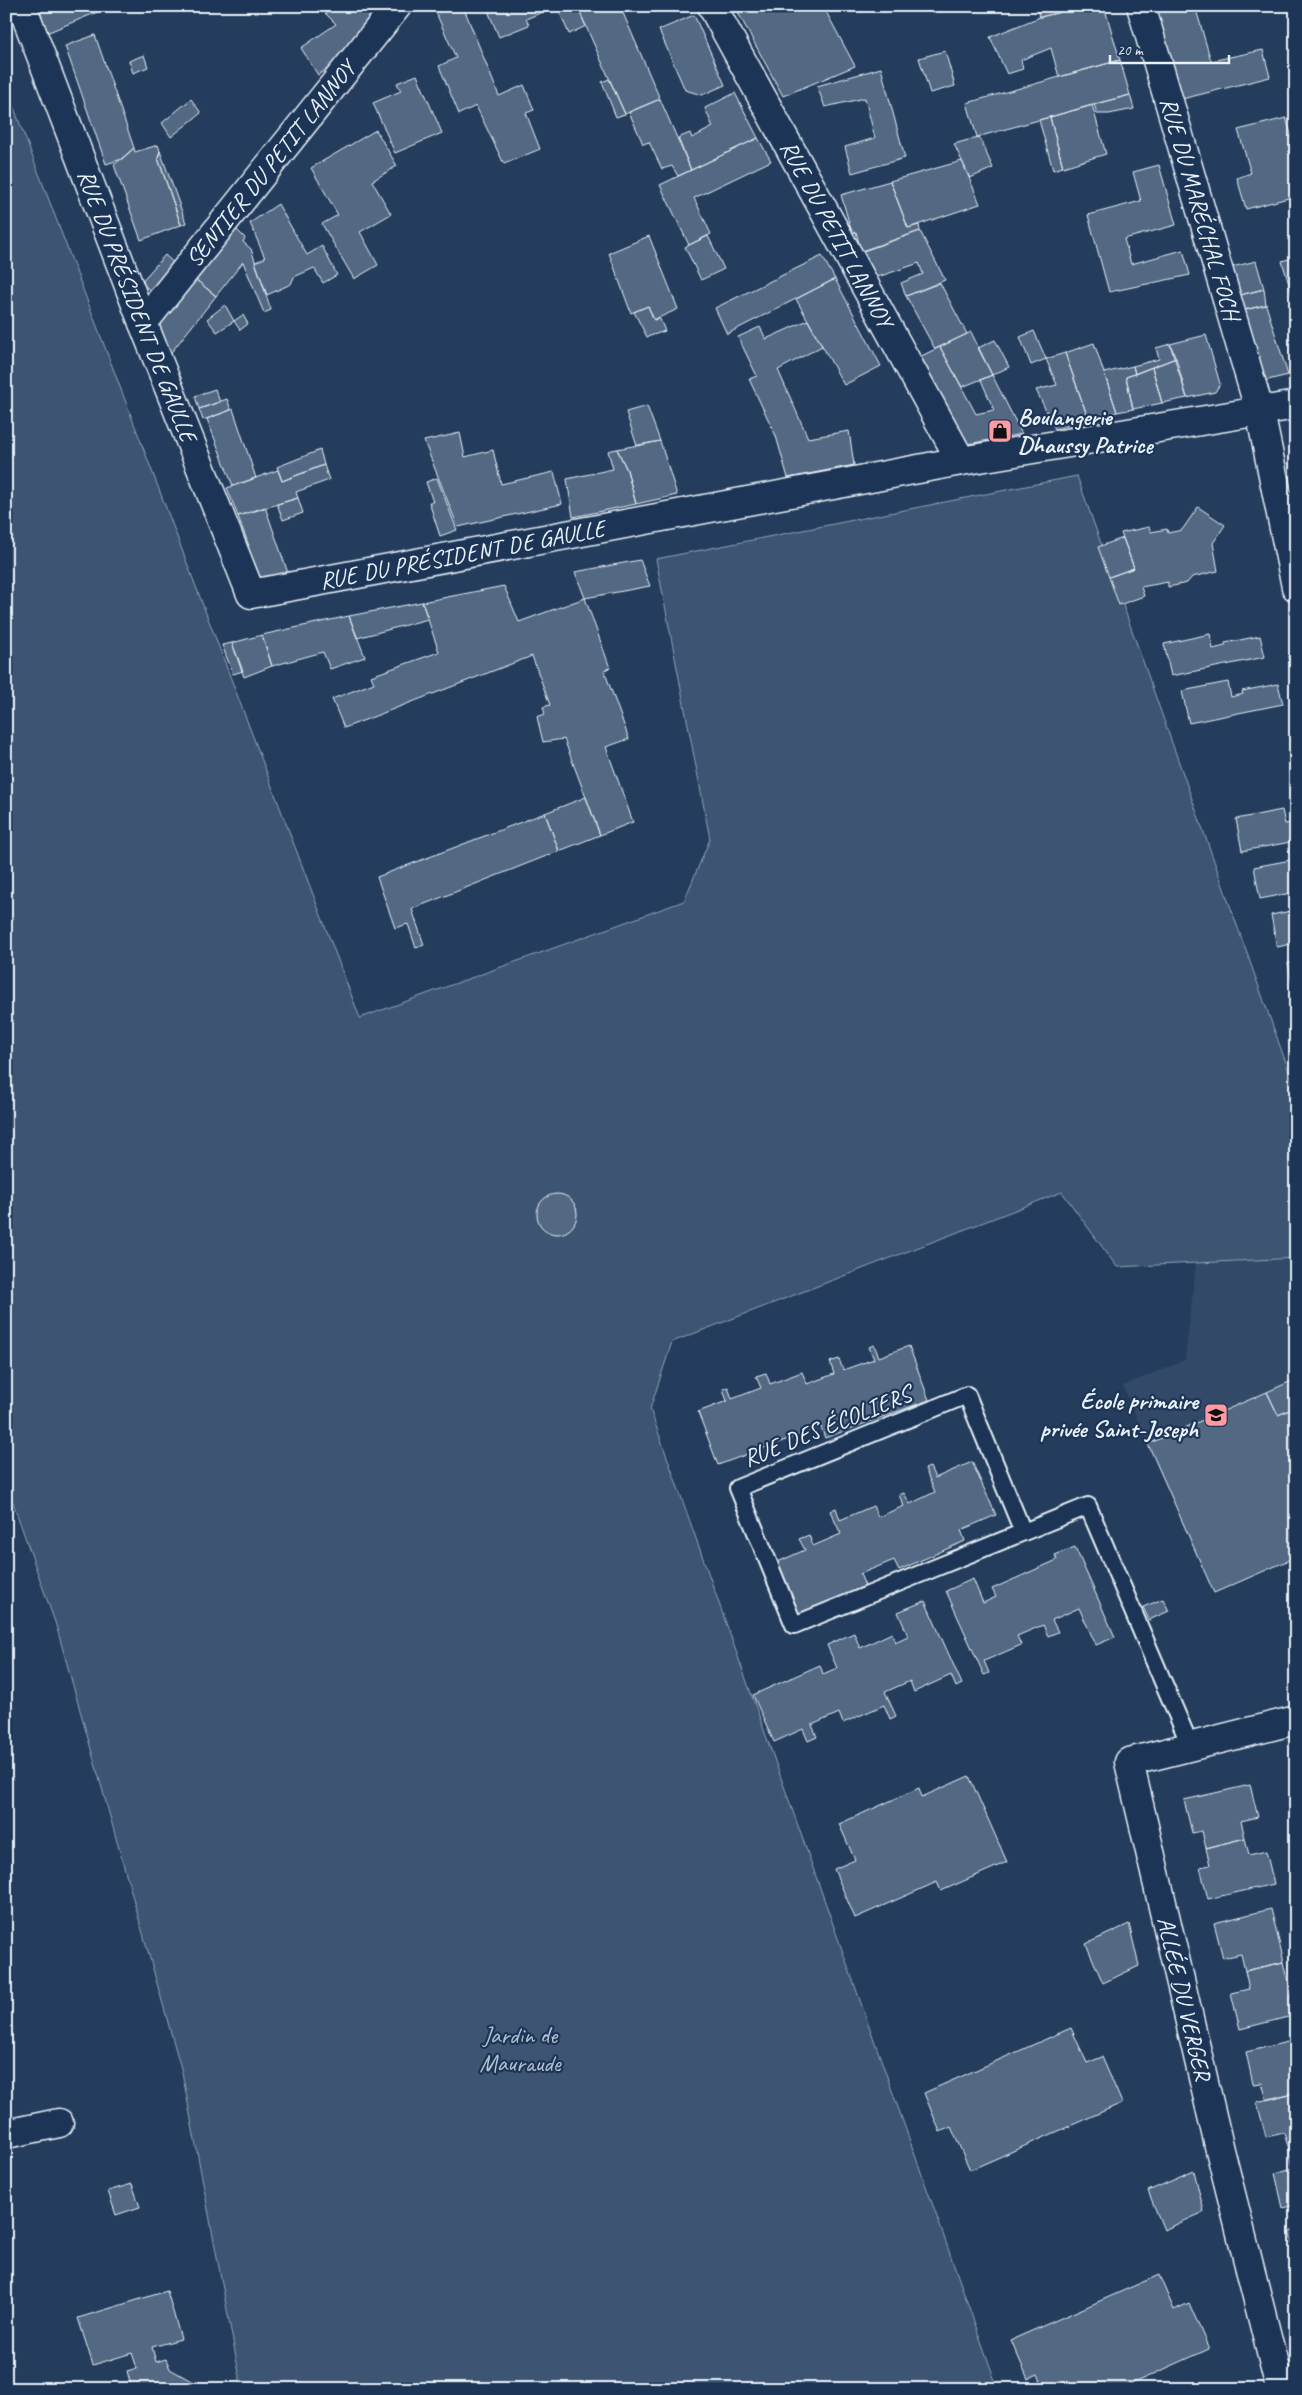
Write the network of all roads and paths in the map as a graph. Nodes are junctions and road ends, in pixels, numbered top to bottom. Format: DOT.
graph roads {
  1 [pos="22,6"];
  2 [pos="397,6"];
  3 [pos="712,6"];
  4 [pos="1141,6"];
  5 [pos="143,323"];
  6 [pos="1296,405"];
  7 [pos="1260,412"];
  8 [pos="961,461"];
  9 [pos="1296,587"];
  10 [pos="1023,1532"];
  11 [pos="1296,1720"];
  12 [pos="1190,1745"];
  13 [pos="59,2123"];
  14 [pos="6,2134"];
  15 [pos="1296,2381"];
  1 -- 5 [label="street, RUE DU PRÉSIDENT DE GAULLE"];
  2 -- 5 [label="street, SENTIER DU PETIT LANNOY"];
  3 -- 8 [label="street, RUE DU PETIT LANNOY"];
  4 -- 7 [label="street, RUE DU MARÉCHAL FOCH"];
  5 -- 8 [label="street, RUE DU PRÉSIDENT DE GAULLE"];
  6 -- 7 [label="street, RUE DU PRÉSIDENT DE GAULLE"];
  7 -- 8 [label="street, RUE DU PRÉSIDENT DE GAULLE"];
  7 -- 9 [label="street, RUE DU MARÉCHAL FOCH"];
  10 -- 10 [label="lane, RUE DES ÉCOLIERS"];
  10 -- 12 [label="lane, RUE DES ÉCOLIERS"];
  11 -- 12 [label="street, ALLÉE DU VERGER"];
  12 -- 15 [label="street, ALLÉE DU VERGER"];
  13 -- 14 [label="street"];
}
